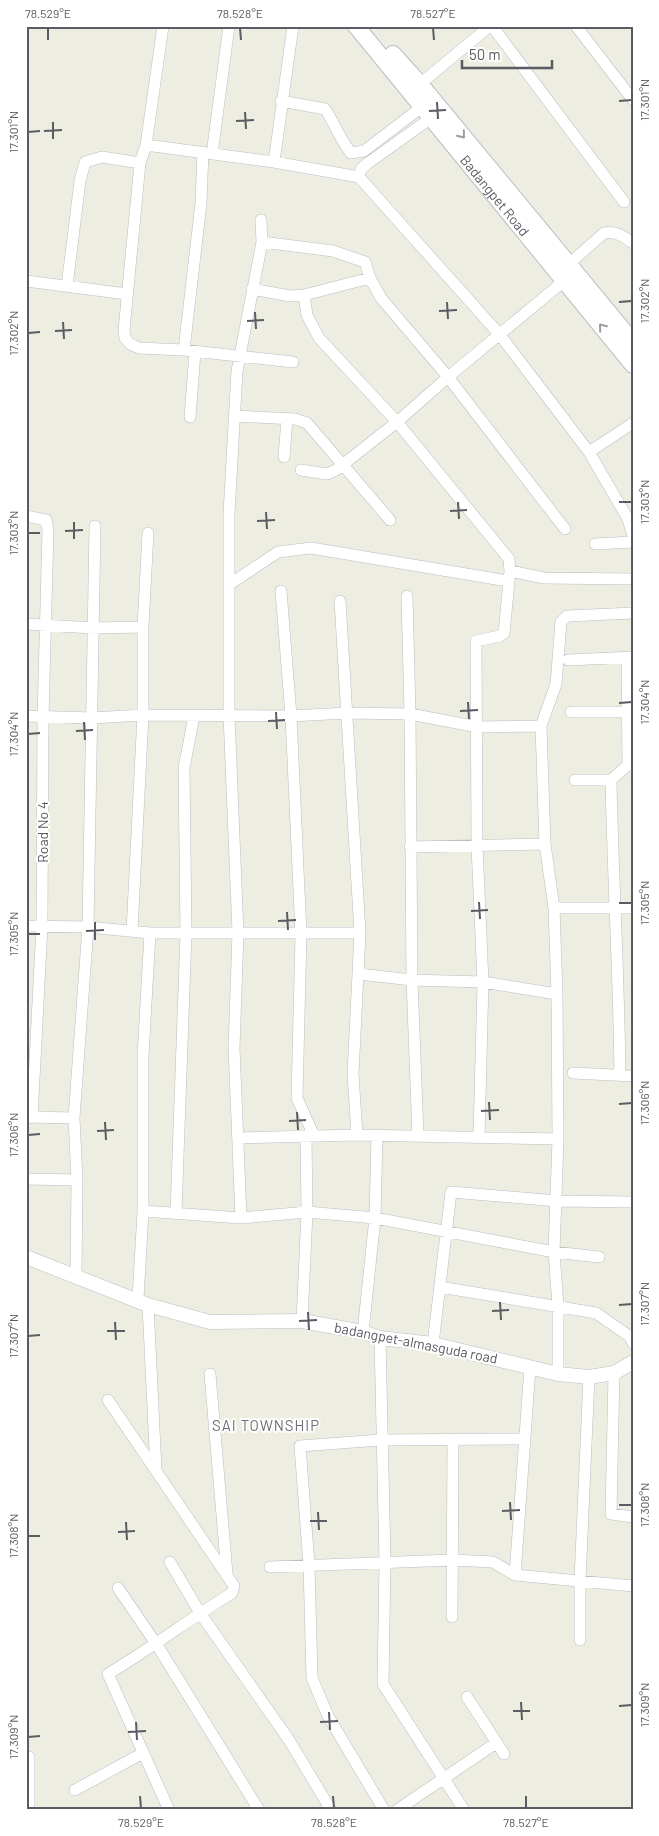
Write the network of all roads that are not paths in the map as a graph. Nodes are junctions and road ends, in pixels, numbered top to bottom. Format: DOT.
graph roads {
  1 [pos="163,26"];
  2 [pos="229,26"];
  3 [pos="293,26"];
  4 [pos="356,26"];
  5 [pos="370,26"];
  6 [pos="491,26"];
  7 [pos="576,26"];
  8 [pos="420,84"];
  9 [pos="633,100"];
  10 [pos="281,101"];
  11 [pos="427,112"];
  12 [pos="146,145"];
  13 [pos="208,153"];
  14 [pos="274,162"];
  15 [pos="140,163"];
  16 [pos="359,177"];
  17 [pos="624,202"];
  18 [pos="261,220"];
  19 [pos="262,242"];
  20 [pos="633,243"];
  21 [pos="569,264"];
  22 [pos="370,278"];
  23 [pos="564,281"];
  24 [pos="26,282"];
  25 [pos="67,286"];
  26 [pos="252,290"];
  27 [pos="127,294"];
  28 [pos="304,295"];
  29 [pos="500,336"];
  30 [pos="633,342"];
  31 [pos="189,351"];
  32 [pos="241,357"];
  33 [pos="292,362"];
  34 [pos="633,365"];
  35 [pos="448,376"];
  36 [pos="234,416"];
  37 [pos="190,417"];
  38 [pos="287,419"];
  39 [pos="397,422"];
  40 [pos="633,423"];
  41 [pos="589,452"];
  42 [pos="284,457"];
  43 [pos="342,465"];
  44 [pos="301,470"];
  45 [pos="26,516"];
  46 [pos="390,520"];
  47 [pos="94,526"];
  48 [pos="565,529"];
  49 [pos="148,533"];
  50 [pos="633,536"];
  51 [pos="633,542"];
  52 [pos="595,544"];
  53 [pos="509,576"];
  54 [pos="633,579"];
  55 [pos="230,584"];
  56 [pos="281,590"];
  57 [pos="407,596"];
  58 [pos="340,602"];
  59 [pos="633,613"];
  60 [pos="26,624"];
  61 [pos="47,626"];
  62 [pos="93,628"];
  63 [pos="143,628"];
  64 [pos="630,657"];
  65 [pos="568,660"];
  66 [pos="571,712"];
  67 [pos="631,712"];
  68 [pos="347,713"];
  69 [pos="410,714"];
  70 [pos="143,715"];
  71 [pos="229,715"];
  72 [pos="26,716"];
  73 [pos="194,716"];
  74 [pos="291,716"];
  75 [pos="43,717"];
  76 [pos="92,718"];
  77 [pos="541,726"];
  78 [pos="478,727"];
  79 [pos="630,765"];
  80 [pos="575,780"];
  81 [pos="611,780"];
  82 [pos="545,844"];
  83 [pos="478,846"];
  84 [pos="410,847"];
  85 [pos="554,908"];
  86 [pos="614,908"];
  87 [pos="633,908"];
  88 [pos="42,925"];
  89 [pos="26,926"];
  90 [pos="88,927"];
  91 [pos="132,931"];
  92 [pos="150,933"];
  93 [pos="186,933"];
  94 [pos="238,933"];
  95 [pos="360,933"];
  96 [pos="301,934"];
  97 [pos="359,974"];
  98 [pos="412,980"];
  99 [pos="483,982"];
  100 [pos="557,994"];
  101 [pos="573,1073"];
  102 [pos="620,1076"];
  103 [pos="633,1076"];
  104 [pos="29,1118"];
  105 [pos="74,1118"];
  106 [pos="357,1135"];
  107 [pos="377,1135"];
  108 [pos="418,1136"];
  109 [pos="479,1136"];
  110 [pos="310,1137"];
  111 [pos="238,1138"];
  112 [pos="558,1138"];
  113 [pos="26,1179"];
  114 [pos="77,1180"];
  115 [pos="557,1201"];
  116 [pos="633,1202"];
  117 [pos="143,1211"];
  118 [pos="307,1212"];
  119 [pos="176,1213"];
  120 [pos="241,1218"];
  121 [pos="375,1218"];
  122 [pos="446,1230"];
  123 [pos="554,1252"];
  124 [pos="26,1257"];
  125 [pos="599,1257"];
  126 [pos="76,1275"];
  127 [pos="440,1286"];
  128 [pos="143,1302"];
  129 [pos="558,1306"];
  130 [pos="302,1321"];
  131 [pos="363,1332"];
  132 [pos="380,1338"];
  133 [pos="633,1343"];
  134 [pos="433,1344"];
  135 [pos="633,1362"];
  136 [pos="530,1367"];
  137 [pos="614,1372"];
  138 [pos="210,1374"];
  139 [pos="558,1374"];
  140 [pos="589,1377"];
  141 [pos="108,1400"];
  142 [pos="524,1439"];
  143 [pos="381,1440"];
  144 [pos="453,1440"];
  145 [pos="156,1472"];
  146 [pos="633,1517"];
  147 [pos="453,1560"];
  148 [pos="385,1561"];
  149 [pos="170,1562"];
  150 [pos="308,1565"];
  151 [pos="270,1567"];
  152 [pos="227,1575"];
  153 [pos="515,1575"];
  154 [pos="580,1580"];
  155 [pos="633,1586"];
  156 [pos="118,1588"];
  157 [pos="200,1613"];
  158 [pos="452,1617"];
  159 [pos="580,1640"];
  160 [pos="157,1645"];
  161 [pos="467,1697"];
  162 [pos="496,1743"];
  163 [pos="143,1753"];
  164 [pos="504,1754"];
  165 [pos="29,1757"];
  166 [pos="446,1778"];
  167 [pos="76,1790"];
  168 [pos="29,1810"];
  169 [pos="169,1810"];
  170 [pos="259,1810"];
  171 [pos="331,1810"];
  172 [pos="384,1810"];
  173 [pos="397,1810"];
  174 [pos="464,1810"];
  1 -- 12 [label="street"];
  2 -- 13 [label="street"];
  3 -- 10 [label="street"];
  4 -- 11 [label="main road, Badangpet Road"];
  5 -- 8 [label="main road, Badangpet Road"];
  6 -- 8 [label="street"];
  6 -- 17 [label="street"];
  7 -- 9 [label="street"];
  8 -- 21 [label="main road, Badangpet Road, one-way"];
  10 -- 11 [label="street"];
  10 -- 14 [label="street"];
  11 -- 16 [label="street"];
  11 -- 23 [label="main road, Badangpet Road"];
  12 -- 13 [label="street"];
  12 -- 15 [label="street"];
  13 -- 14 [label="street"];
  13 -- 31 [label="street"];
  14 -- 16 [label="street"];
  15 -- 25 [label="street"];
  15 -- 27 [label="street"];
  16 -- 29 [label="street"];
  18 -- 19 [label="street"];
  19 -- 22 [label="street"];
  19 -- 26 [label="street"];
  20 -- 21 [label="street"];
  21 -- 30 [label="main road, Badangpet Road"];
  22 -- 28 [label="street"];
  22 -- 35 [label="street"];
  23 -- 29 [label="street"];
  34 -- 23 [label="main road, Badangpet Road, one-way"];
  24 -- 25 [label="street"];
  25 -- 27 [label="street"];
  26 -- 28 [label="street"];
  26 -- 32 [label="street"];
  27 -- 31 [label="street"];
  28 -- 39 [label="street"];
  29 -- 35 [label="street"];
  29 -- 41 [label="street"];
  31 -- 32 [label="street"];
  31 -- 37 [label="street"];
  32 -- 33 [label="street"];
  32 -- 36 [label="street"];
  35 -- 39 [label="street"];
  35 -- 48 [label="street"];
  36 -- 38 [label="street"];
  36 -- 55 [label="street"];
  38 -- 42 [label="street"];
  38 -- 43 [label="street"];
  39 -- 43 [label="street"];
  39 -- 53 [label="street"];
  40 -- 41 [label="street"];
  41 -- 50 [label="street"];
  43 -- 44 [label="street"];
  43 -- 46 [label="street"];
  45 -- 61 [label="street, Road No 4"];
  47 -- 62 [label="street"];
  49 -- 63 [label="street"];
  51 -- 52 [label="street"];
  53 -- 54 [label="street"];
  53 -- 55 [label="street"];
  53 -- 78 [label="street"];
  55 -- 71 [label="street"];
  56 -- 74 [label="street"];
  57 -- 69 [label="street"];
  58 -- 68 [label="street"];
  59 -- 77 [label="street"];
  60 -- 61 [label="street"];
  61 -- 62 [label="street"];
  61 -- 75 [label="street, Road No 4"];
  62 -- 63 [label="street"];
  62 -- 76 [label="street"];
  63 -- 70 [label="street"];
  64 -- 65 [label="street"];
  64 -- 67 [label="street"];
  66 -- 67 [label="street"];
  67 -- 79 [label="street"];
  68 -- 69 [label="street"];
  68 -- 74 [label="street"];
  68 -- 95 [label="street"];
  69 -- 78 [label="street"];
  69 -- 84 [label="street"];
  70 -- 73 [label="street"];
  70 -- 76 [label="street"];
  70 -- 91 [label="street"];
  71 -- 73 [label="street"];
  71 -- 74 [label="street"];
  71 -- 94 [label="street"];
  72 -- 75 [label="street"];
  73 -- 93 [label="street"];
  74 -- 96 [label="street"];
  75 -- 76 [label="street"];
  75 -- 88 [label="street, Road No 4"];
  76 -- 90 [label="street"];
  77 -- 78 [label="street"];
  77 -- 82 [label="street"];
  78 -- 83 [label="street"];
  79 -- 81 [label="street"];
  80 -- 81 [label="street"];
  81 -- 86 [label="street"];
  82 -- 83 [label="street"];
  82 -- 85 [label="street"];
  83 -- 84 [label="street"];
  83 -- 99 [label="street"];
  84 -- 98 [label="street"];
  85 -- 86 [label="street"];
  85 -- 100 [label="street"];
  86 -- 87 [label="street"];
  86 -- 102 [label="street"];
  88 -- 89 [label="street"];
  88 -- 90 [label="street"];
  88 -- 104 [label="street, Road No 4"];
  90 -- 91 [label="street"];
  90 -- 105 [label="street"];
  91 -- 92 [label="street"];
  92 -- 93 [label="street"];
  92 -- 117 [label="street"];
  93 -- 94 [label="street"];
  93 -- 119 [label="street"];
  94 -- 96 [label="street"];
  94 -- 111 [label="street"];
  95 -- 96 [label="street"];
  95 -- 97 [label="street"];
  96 -- 110 [label="street"];
  97 -- 98 [label="street"];
  97 -- 106 [label="street"];
  98 -- 99 [label="street"];
  98 -- 108 [label="street"];
  99 -- 100 [label="street"];
  99 -- 109 [label="street"];
  100 -- 112 [label="street"];
  101 -- 102 [label="street"];
  102 -- 103 [label="street"];
  104 -- 105 [label="street"];
  105 -- 114 [label="street"];
  106 -- 107 [label="street"];
  106 -- 110 [label="street"];
  107 -- 108 [label="street"];
  107 -- 121 [label="street"];
  108 -- 109 [label="street"];
  109 -- 112 [label="street"];
  110 -- 111 [label="street"];
  110 -- 118 [label="street"];
  111 -- 120 [label="street"];
  112 -- 115 [label="street"];
  113 -- 114 [label="street"];
  114 -- 126 [label="street"];
  115 -- 116 [label="street"];
  115 -- 122 [label="street"];
  115 -- 123 [label="street"];
  117 -- 119 [label="street"];
  117 -- 128 [label="street"];
  118 -- 120 [label="street"];
  118 -- 121 [label="street"];
  118 -- 130 [label="street"];
  119 -- 120 [label="street"];
  121 -- 122 [label="street"];
  121 -- 131 [label="street"];
  122 -- 123 [label="street"];
  122 -- 127 [label="street"];
  123 -- 125 [label="street"];
  123 -- 129 [label="street"];
  124 -- 126 [label="street, badangpet-almasguda road"];
  126 -- 128 [label="street, badangpet-almasguda road"];
  127 -- 129 [label="street"];
  127 -- 134 [label="street"];
  128 -- 130 [label="street, badangpet-almasguda road"];
  128 -- 145 [label="street"];
  129 -- 133 [label="street"];
  129 -- 139 [label="street"];
  130 -- 131 [label="street, badangpet-almasguda road"];
  131 -- 132 [label="street, badangpet-almasguda road"];
  132 -- 134 [label="street, badangpet-almasguda road"];
  132 -- 143 [label="street"];
  134 -- 136 [label="street, badangpet-almasguda road"];
  135 -- 137 [label="street, badangpet-almasguda road"];
  136 -- 139 [label="street, badangpet-almasguda road"];
  136 -- 142 [label="street"];
  137 -- 140 [label="street, badangpet-almasguda road"];
  137 -- 146 [label="street"];
  138 -- 152 [label="street"];
  139 -- 140 [label="street, badangpet-almasguda road"];
  140 -- 154 [label="street"];
  141 -- 145 [label="street"];
  142 -- 144 [label="street"];
  142 -- 153 [label="street"];
  143 -- 144 [label="street"];
  143 -- 148 [label="street"];
  143 -- 150 [label="street"];
  144 -- 147 [label="street"];
  145 -- 152 [label="street"];
  147 -- 148 [label="street"];
  147 -- 153 [label="street"];
  147 -- 158 [label="street"];
  148 -- 150 [label="street"];
  148 -- 166 [label="street"];
  149 -- 157 [label="street"];
  150 -- 151 [label="street"];
  150 -- 172 [label="street"];
  152 -- 157 [label="street"];
  153 -- 154 [label="street"];
  154 -- 155 [label="street"];
  154 -- 159 [label="street"];
  156 -- 160 [label="street"];
  157 -- 160 [label="street"];
  157 -- 171 [label="street"];
  160 -- 163 [label="street"];
  160 -- 170 [label="street"];
  161 -- 162 [label="street"];
  162 -- 164 [label="street"];
  162 -- 166 [label="street"];
  163 -- 167 [label="street"];
  163 -- 169 [label="street"];
  165 -- 168 [label="street"];
  166 -- 173 [label="street"];
  166 -- 174 [label="street"];
}
